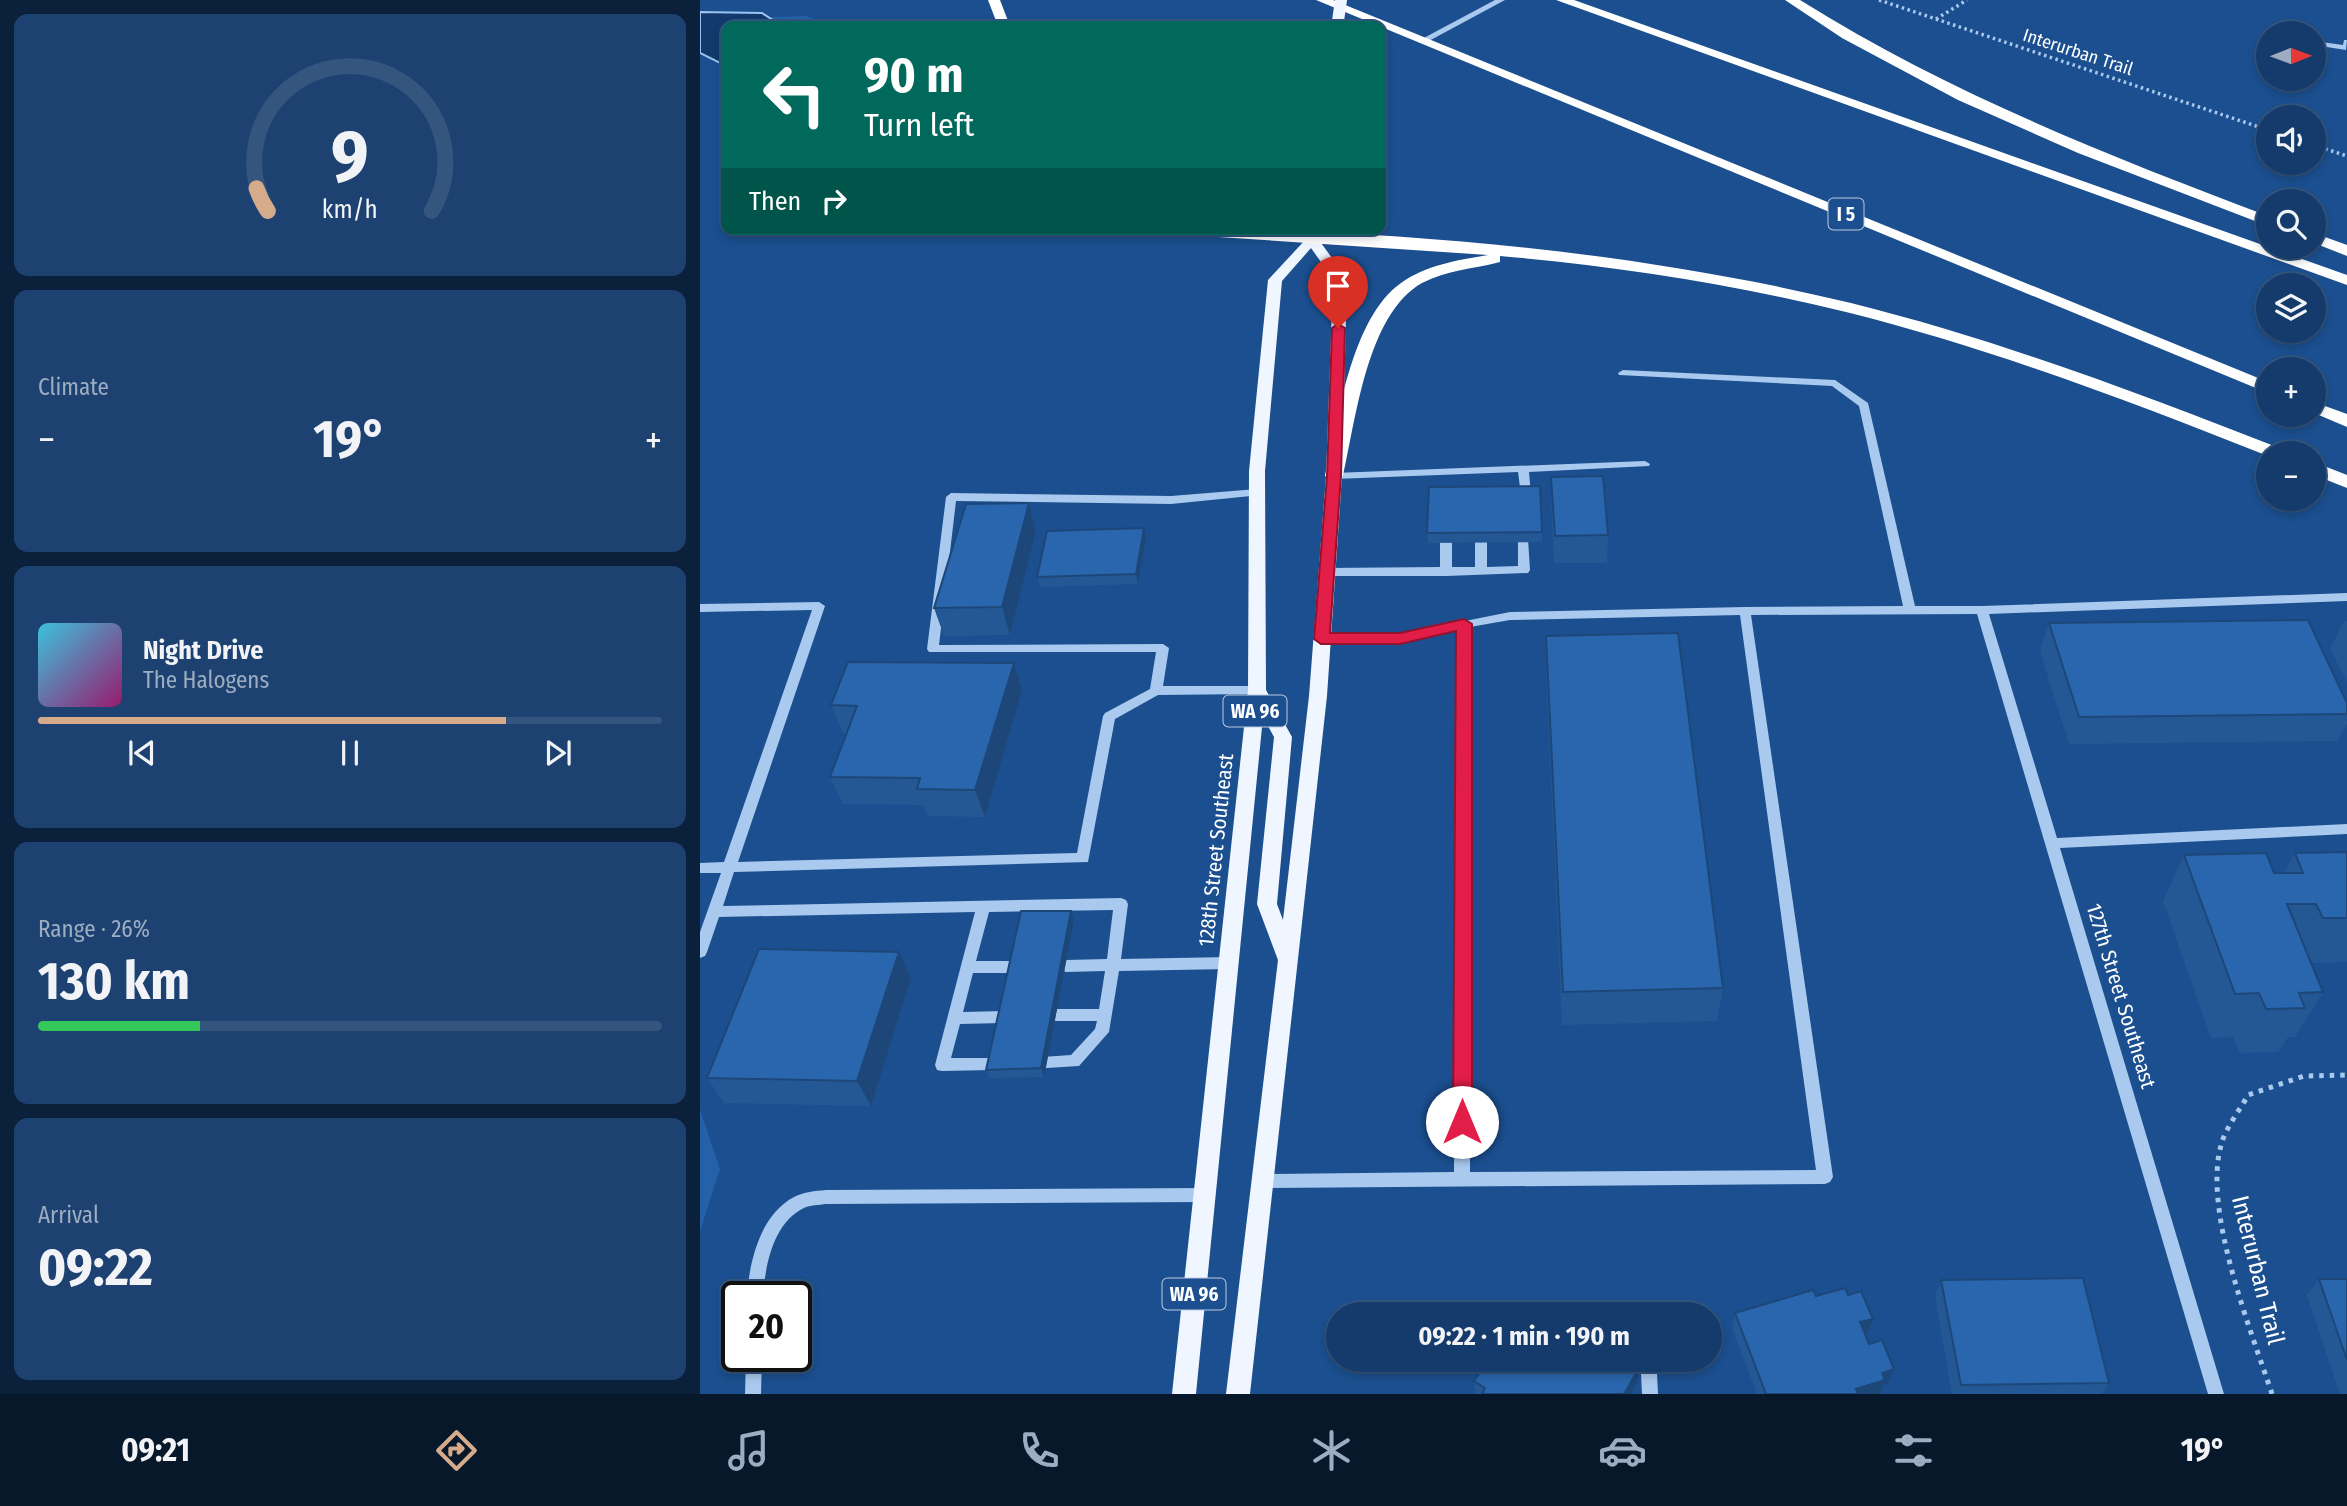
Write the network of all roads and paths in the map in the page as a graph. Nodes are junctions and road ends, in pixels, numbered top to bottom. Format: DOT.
graph roads {
  1 [pos="994,0"];
  2 [pos="1322,0"];
  3 [pos="1341,0"];
  4 [pos="1501,0"];
  5 [pos="1562,0"];
  6 [pos="1791,0"];
  7 [pos="1879,0"];
  8 [pos="1967,0"];
  9 [pos="1935,19"];
  10 [pos="1002,21"];
  11 [pos="1339,21"];
  12 [pos="1375,21"];
  13 [pos="1386,25"];
  14 [pos="1423,40"];
  15 [pos="2326,44"];
  16 [pos="2347,46"];
  17 [pos="2256,126"];
  18 [pos="2326,149"];
  19 [pos="2347,156"];
  20 [pos="2256,216"];
  21 [pos="1313,235"];
  22 [pos="2326,243"];
  23 [pos="2347,251"];
  24 [pos="1541,254"];
  25 [pos="2347,280"];
  26 [pos="1622,373"];
  27 [pos="2256,383"];
  28 [pos="2326,412"];
  29 [pos="2347,421"];
  30 [pos="2256,445"];
  31 [pos="1645,464"];
  32 [pos="1523,469"];
  33 [pos="1480,470"];
  34 [pos="1446,471"];
  35 [pos="2326,473"];
  36 [pos="1334,476"];
  37 [pos="2347,482"];
  38 [pos="1480,483"];
  39 [pos="1446,484"];
  40 [pos="1256,493"];
  41 [pos="1526,495"];
  42 [pos="1446,542"];
  43 [pos="1481,542"];
  44 [pos="1524,542"];
  45 [pos="1481,571"];
  46 [pos="1326,572"];
  47 [pos="1446,572"];
  48 [pos="2347,597"];
  49 [pos="700,608"];
  50 [pos="1982,610"];
  51 [pos="1745,611"];
  52 [pos="1910,611"];
  53 [pos="1464,624"];
  54 [pos="1321,639"];
  55 [pos="1257,690"];
  56 [pos="1156,691"];
  57 [pos="2347,829"];
  58 [pos="2052,842"];
  59 [pos="728,867"];
  60 [pos="700,868"];
  61 [pos="983,907"];
  62 [pos="713,912"];
  63 [pos="700,952"];
  64 [pos="1287,960"];
  65 [pos="1229,963"];
  66 [pos="1066,965"];
  67 [pos="1113,965"];
  68 [pos="968,967"];
  69 [pos="1014,967"];
  70 [pos="1056,1015"];
  71 [pos="1105,1015"];
  72 [pos="1004,1017"];
  73 [pos="955,1018"];
  74 [pos="1046,1062"];
  75 [pos="993,1064"];
  76 [pos="2347,1075"];
  77 [pos="1462,1178"];
  78 [pos="1262,1181"];
  79 [pos="1205,1195"];
  80 [pos="755,1281"];
  81 [pos="754,1372"];
  82 [pos="1648,1374"];
  83 [pos="753,1394"];
  84 [pos="1184,1394"];
  85 [pos="1238,1394"];
  86 [pos="1650,1394"];
  87 [pos="2216,1394"];
  88 [pos="2272,1394"];
  1 -- 10 [label="highway"];
  2 -- 12 [label="highway, I 5"];
  3 -- 11 [label="main road, bridge"];
  4 -- 14 [label="street"];
  5 -- 25 [label="highway"];
  6 -- 20 [label="highway"];
  7 -- 9 [label="path, Interurban Trail"];
  8 -- 9 [label="path"];
  9 -- 17 [label="path, Interurban Trail"];
  13 -- 14 [label="highway, I 5"];
  14 -- 27 [label="highway, I 5"];
  15 -- 16 [label="street"];
  18 -- 19 [label="path"];
  21 -- 24 [label="highway"];
  21 -- 36 [label="main road, WA 96"];
  21 -- 40 [label="main road, 128th Street Southeast / WA 96"];
  22 -- 23 [label="highway"];
  24 -- 30 [label="highway"];
  24 -- 36 [label="highway"];
  26 -- 52 [label="street"];
  28 -- 29 [label="highway"];
  31 -- 32 [label="street"];
  32 -- 33 [label="street"];
  32 -- 41 [label="street"];
  33 -- 34 [label="street"];
  33 -- 38 [label="street"];
  34 -- 36 [label="street"];
  34 -- 39 [label="street"];
  35 -- 37 [label="highway"];
  36 -- 46 [label="main road, WA 96"];
  40 -- 55 [label="main road, 128th Street Southeast / WA 96"];
  40 -- 56 [label="street"];
  42 -- 47 [label="street"];
  43 -- 45 [label="street"];
  44 -- 45 [label="street"];
  45 -- 47 [label="street"];
  46 -- 47 [label="street"];
  46 -- 54 [label="main road, WA 96"];
  48 -- 50 [label="street"];
  49 -- 59 [label="street"];
  50 -- 52 [label="street"];
  50 -- 58 [label="street, 127th Street Southeast"];
  51 -- 52 [label="street"];
  51 -- 53 [label="street"];
  51 -- 77 [label="street"];
  53 -- 54 [label="street"];
  53 -- 77 [label="street"];
  54 -- 64 [label="main road, WA 96"];
  55 -- 56 [label="street"];
  55 -- 64 [label="main road"];
  55 -- 65 [label="main road, 128th Street Southeast / WA 96"];
  56 -- 59 [label="street"];
  57 -- 58 [label="street"];
  58 -- 87 [label="street, 127th Street Southeast"];
  59 -- 60 [label="street"];
  59 -- 62 [label="street"];
  61 -- 62 [label="street"];
  61 -- 67 [label="street"];
  61 -- 68 [label="street"];
  62 -- 63 [label="street"];
  64 -- 78 [label="main road, WA 96"];
  65 -- 67 [label="street"];
  65 -- 79 [label="main road, 128th Street Southeast / WA 96"];
  66 -- 67 [label="street"];
  67 -- 71 [label="street"];
  68 -- 69 [label="street"];
  68 -- 73 [label="street"];
  70 -- 71 [label="street"];
  71 -- 74 [label="street"];
  72 -- 73 [label="street"];
  73 -- 75 [label="street"];
  76 -- 88 [label="path, Interurban Trail"];
  77 -- 78 [label="street"];
  78 -- 85 [label="main road, WA 96"];
  79 -- 80 [label="street"];
  79 -- 84 [label="main road, 128th Street Southeast / WA 96"];
  81 -- 83 [label="street"];
  82 -- 86 [label="street"];
}
